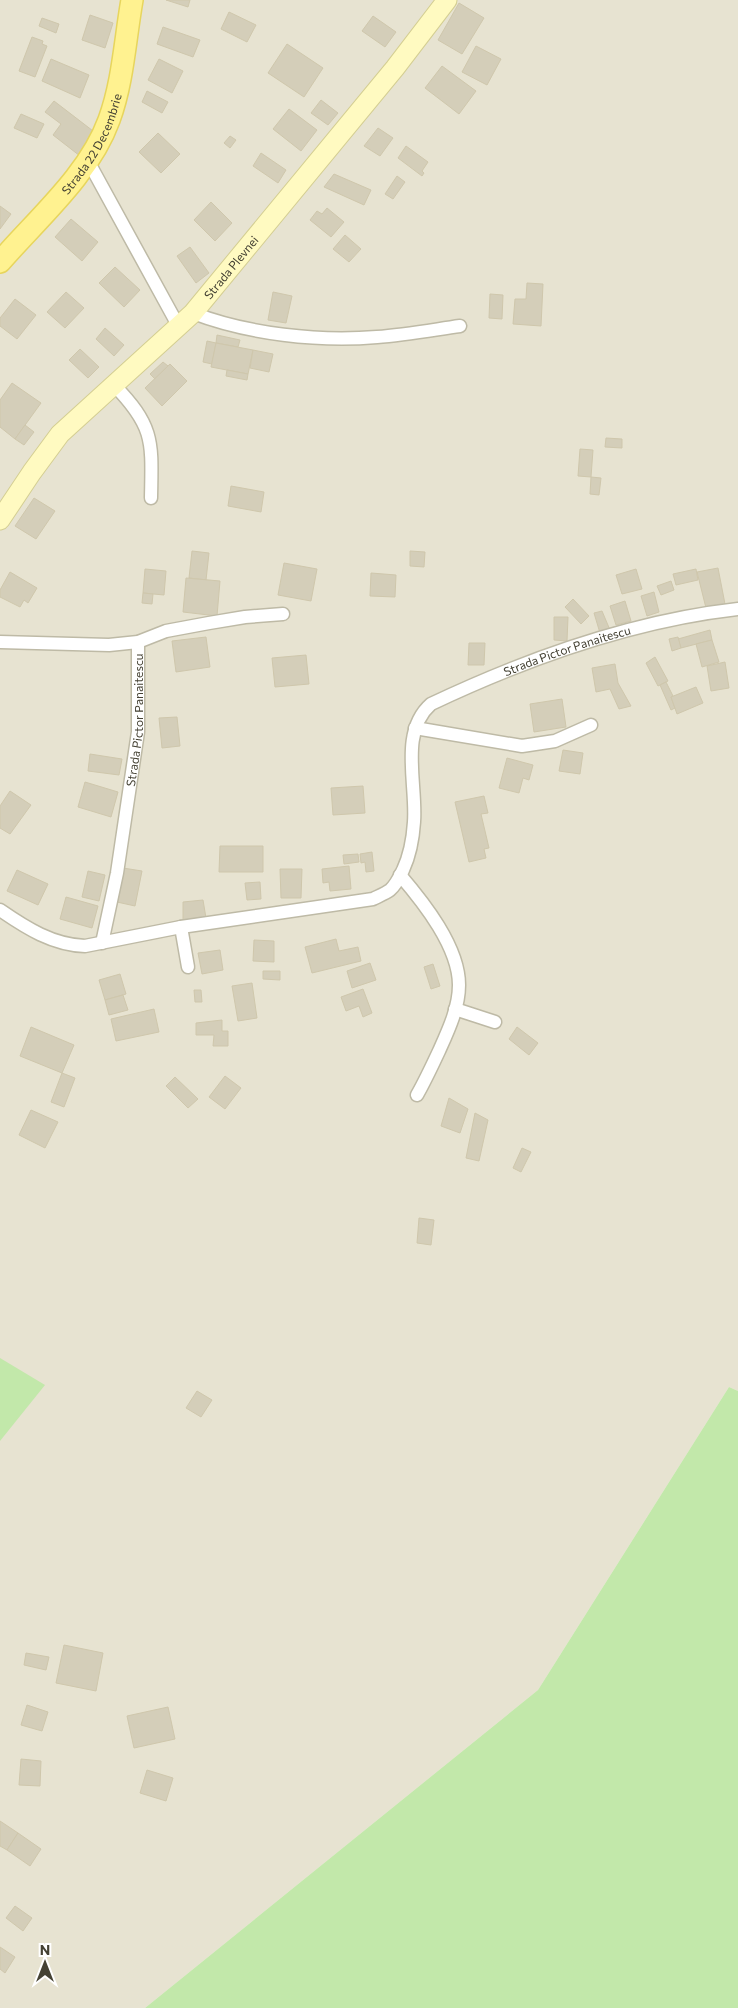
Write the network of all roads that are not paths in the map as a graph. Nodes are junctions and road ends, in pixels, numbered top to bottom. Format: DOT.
graph roads {
  1 [pos="132,0"];
  2 [pos="447,0"];
  3 [pos="88,162"];
  4 [pos="0,262"];
  5 [pos="193,313"];
  6 [pos="460,326"];
  7 [pos="179,327"];
  8 [pos="114,385"];
  9 [pos="152,498"];
  10 [pos="0,520"];
  11 [pos="738,609"];
  12 [pos="283,614"];
  13 [pos="0,642"];
  14 [pos="138,642"];
  15 [pos="592,725"];
  16 [pos="415,728"];
  17 [pos="400,875"];
  18 [pos="0,910"];
  19 [pos="181,927"];
  20 [pos="102,943"];
  21 [pos="188,967"];
  22 [pos="455,1009"];
  23 [pos="495,1022"];
  24 [pos="416,1095"];
  1 -- 3 [label="main road, Strada 22 Decembrie"];
  2 -- 5 [label="street, Strada Plevnei"];
  3 -- 4 [label="main road, Strada 22 Decembrie"];
  3 -- 7 [label="street"];
  5 -- 6 [label="street"];
  5 -- 7 [label="street, Strada Plevnei"];
  7 -- 8 [label="street, Strada Plevnei"];
  8 -- 9 [label="street"];
  8 -- 10 [label="street, Strada Plevnei"];
  11 -- 16 [label="street, Strada Pictor Panaitescu"];
  12 -- 14 [label="street, Strada Pictor Panaitescu"];
  13 -- 14 [label="street"];
  14 -- 20 [label="street, Strada Pictor Panaitescu"];
  15 -- 16 [label="street"];
  16 -- 17 [label="street, Strada Pictor Panaitescu"];
  17 -- 19 [label="street, Strada Pictor Panaitescu"];
  17 -- 22 [label="street"];
  18 -- 20 [label="street, Strada Pictor Panaitescu"];
  19 -- 20 [label="street, Strada Pictor Panaitescu"];
  19 -- 21 [label="street"];
  22 -- 23 [label="street"];
  22 -- 24 [label="street"];
}
